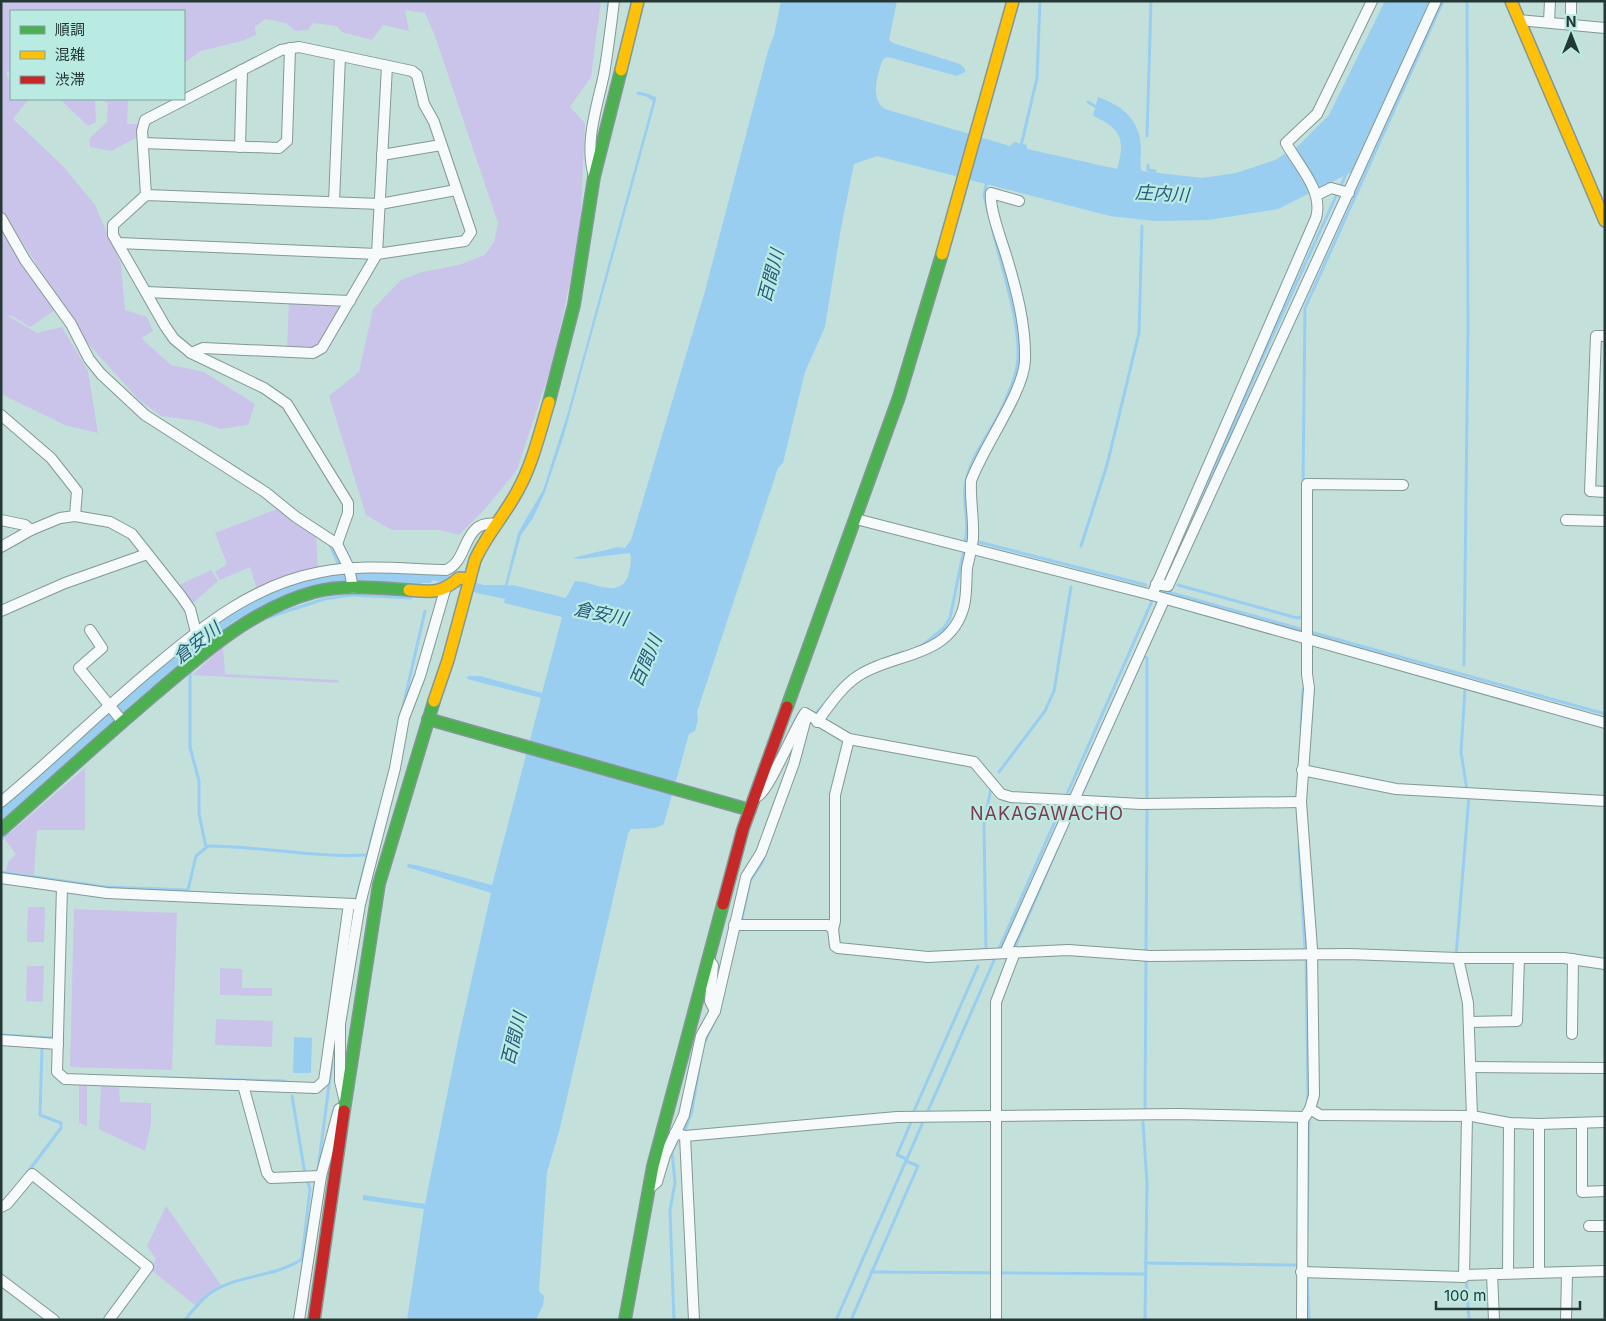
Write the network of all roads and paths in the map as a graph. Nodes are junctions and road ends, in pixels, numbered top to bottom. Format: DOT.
graph roads {
  1 [pos="614,1"];
  2 [pos="638,1"];
  3 [pos="1013,1"];
  4 [pos="1372,1"];
  5 [pos="1436,1"];
  6 [pos="1511,1"];
  7 [pos="1550,1"];
  8 [pos="1571,1"];
  9 [pos="1519,20"];
  10 [pos="1549,22"];
  11 [pos="1571,24"];
  12 [pos="1605,28"];
  13 [pos="290,48"];
  14 [pos="340,56"];
  15 [pos="387,66"];
  16 [pos="242,70"];
  17 [pos="185,98"];
  18 [pos="182,100"];
  19 [pos="143,143"];
  20 [pos="441,145"];
  21 [pos="240,147"];
  22 [pos="382,155"];
  23 [pos="594,177"];
  24 [pos="456,190"];
  25 [pos="1344,191"];
  26 [pos="1316,194"];
  27 [pos="146,195"];
  28 [pos="1019,201"];
  29 [pos="334,202"];
  30 [pos="380,204"];
  31 [pos="1602,207"];
  32 [pos="1,218"];
  33 [pos="1605,221"];
  34 [pos="118,243"];
  35 [pos="377,254"];
  36 [pos="146,292"];
  37 [pos="350,301"];
  38 [pos="1605,336"];
  39 [pos="191,353"];
  40 [pos="1,415"];
  41 [pos="1403,485"];
  42 [pos="1605,492"];
  43 [pos="75,516"];
  44 [pos="856,519"];
  45 [pos="1,520"];
  46 [pos="1566,520"];
  47 [pos="1605,521"];
  48 [pos="497,524"];
  49 [pos="31,530"];
  50 [pos="972,543"];
  51 [pos="337,544"];
  52 [pos="1,547"];
  53 [pos="147,554"];
  54 [pos="343,569"];
  55 [pos="470,579"];
  56 [pos="1156,584"];
  57 [pos="353,588"];
  58 [pos="445,590"];
  59 [pos="1152,595"];
  60 [pos="1164,600"];
  61 [pos="1,611"];
  62 [pos="90,630"];
  63 [pos="196,632"];
  64 [pos="1307,633"];
  65 [pos="209,646"];
  66 [pos="109,706"];
  67 [pos="807,714"];
  68 [pos="428,719"];
  69 [pos="120,720"];
  70 [pos="817,722"];
  71 [pos="1605,723"];
  72 [pos="849,740"];
  73 [pos="1302,770"];
  74 [pos="754,797"];
  75 [pos="1071,801"];
  76 [pos="1605,801"];
  77 [pos="1,802"];
  78 [pos="1301,802"];
  79 [pos="750,810"];
  80 [pos="1,830"];
  81 [pos="1,878"];
  82 [pos="62,887"];
  83 [pos="349,904"];
  84 [pos="360,904"];
  85 [pos="738,925"];
  86 [pos="833,929"];
  87 [pos="1003,953"];
  88 [pos="1312,955"];
  89 [pos="1457,958"];
  90 [pos="1519,958"];
  91 [pos="707,959"];
  92 [pos="1573,959"];
  93 [pos="1605,964"];
  94 [pos="715,1011"];
  95 [pos="1469,1022"];
  96 [pos="336,1023"];
  97 [pos="1572,1034"];
  98 [pos="1,1040"];
  99 [pos="58,1044"];
  100 [pos="1471,1068"];
  101 [pos="1605,1068"];
  102 [pos="243,1085"];
  103 [pos="345,1104"];
  104 [pos="1307,1113"];
  105 [pos="996,1115"];
  106 [pos="1470,1116"];
  107 [pos="1605,1122"];
  108 [pos="1509,1123"];
  109 [pos="1582,1123"];
  110 [pos="1539,1124"];
  111 [pos="680,1134"];
  112 [pos="321,1176"];
  113 [pos="648,1191"];
  114 [pos="1605,1191"];
  115 [pos="1,1207"];
  116 [pos="1589,1226"];
  117 [pos="1605,1226"];
  118 [pos="1605,1271"];
  119 [pos="1305,1272"];
  120 [pos="1539,1272"];
  121 [pos="1568,1272"];
  122 [pos="1508,1273"];
  123 [pos="1492,1274"];
  124 [pos="1466,1275"];
  125 [pos="1,1280"];
  126 [pos="54,1320"];
  127 [pos="109,1320"];
  128 [pos="299,1320"];
  129 [pos="314,1320"];
  130 [pos="625,1320"];
  131 [pos="694,1320"];
  132 [pos="996,1320"];
  133 [pos="1302,1320"];
  134 [pos="1494,1320"];
  135 [pos="1566,1320"];
  1 -- 23 [label="street"];
  2 -- 23 [label="street"];
  3 -- 44 [label="street"];
  4 -- 26 [label="street"];
  5 -- 25 [label="street"];
  6 -- 9 [label="street"];
  7 -- 10 [label="street"];
  8 -- 11 [label="street"];
  9 -- 10 [label="street"];
  9 -- 31 [label="street"];
  10 -- 11 [label="street"];
  11 -- 12 [label="street"];
  13 -- 14 [label="street"];
  13 -- 16 [label="street"];
  13 -- 21 [label="street"];
  14 -- 15 [label="street"];
  14 -- 29 [label="street"];
  15 -- 20 [label="street"];
  15 -- 22 [label="street"];
  16 -- 17 [label="street"];
  16 -- 21 [label="street"];
  18 -- 19 [label="street"];
  19 -- 21 [label="street"];
  19 -- 27 [label="street"];
  20 -- 22 [label="street"];
  20 -- 24 [label="street"];
  22 -- 30 [label="street"];
  23 -- 48 [label="street"];
  24 -- 30 [label="street"];
  24 -- 35 [label="street"];
  25 -- 26 [label="street"];
  25 -- 56 [label="street"];
  26 -- 56 [label="street"];
  27 -- 29 [label="street"];
  27 -- 34 [label="street"];
  28 -- 50 [label="street"];
  29 -- 30 [label="street"];
  30 -- 35 [label="street"];
  31 -- 33 [label="street"];
  32 -- 51 [label="street"];
  34 -- 35 [label="street"];
  34 -- 36 [label="street"];
  35 -- 37 [label="street"];
  36 -- 37 [label="street"];
  36 -- 39 [label="street"];
  37 -- 39 [label="street"];
  38 -- 42 [label="street"];
  39 -- 51 [label="street"];
  40 -- 43 [label="street"];
  41 -- 64 [label="street"];
  43 -- 49 [label="street"];
  43 -- 53 [label="street"];
  44 -- 50 [label="street"];
  44 -- 74 [label="street"];
  45 -- 49 [label="street"];
  46 -- 47 [label="street"];
  48 -- 54 [label="street"];
  48 -- 55 [label="street"];
  49 -- 52 [label="street"];
  50 -- 59 [label="street"];
  50 -- 70 [label="street"];
  51 -- 54 [label="street"];
  53 -- 61 [label="street"];
  53 -- 63 [label="street"];
  54 -- 57 [label="street"];
  54 -- 63 [label="street"];
  55 -- 58 [label="street"];
  55 -- 68 [label="street"];
  56 -- 59 [label="street"];
  57 -- 58 [label="street"];
  57 -- 65 [label="street"];
  58 -- 84 [label="street"];
  59 -- 60 [label="street"];
  60 -- 64 [label="street"];
  60 -- 75 [label="street"];
  62 -- 66 [label="street"];
  63 -- 65 [label="street"];
  63 -- 66 [label="street"];
  64 -- 71 [label="street"];
  64 -- 73 [label="street"];
  65 -- 69 [label="street"];
  66 -- 69 [label="street"];
  66 -- 77 [label="street"];
  67 -- 70 [label="street"];
  67 -- 74 [label="street"];
  67 -- 85 [label="street"];
  68 -- 79 [label="street"];
  68 -- 103 [label="street"];
  69 -- 80 [label="street"];
  70 -- 72 [label="street"];
  72 -- 75 [label="street"];
  72 -- 86 [label="street"];
  73 -- 76 [label="street"];
  73 -- 78 [label="street"];
  74 -- 79 [label="street"];
  75 -- 78 [label="street"];
  75 -- 87 [label="street"];
  78 -- 88 [label="street"];
  79 -- 91 [label="street"];
  81 -- 82 [label="street"];
  82 -- 83 [label="street"];
  82 -- 99 [label="street"];
  83 -- 84 [label="street"];
  83 -- 96 [label="street"];
  84 -- 96 [label="street"];
  85 -- 86 [label="street"];
  85 -- 94 [label="street"];
  86 -- 87 [label="street"];
  87 -- 88 [label="street"];
  87 -- 105 [label="street"];
  88 -- 89 [label="street"];
  88 -- 104 [label="street"];
  89 -- 90 [label="street"];
  89 -- 95 [label="street"];
  90 -- 92 [label="street"];
  90 -- 95 [label="street"];
  91 -- 94 [label="street"];
  91 -- 113 [label="street"];
  92 -- 93 [label="street"];
  92 -- 97 [label="street"];
  94 -- 111 [label="street"];
  95 -- 100 [label="street"];
  96 -- 102 [label="street"];
  96 -- 103 [label="street"];
  98 -- 99 [label="street"];
  99 -- 102 [label="street"];
  100 -- 101 [label="street"];
  100 -- 106 [label="street"];
  102 -- 112 [label="street"];
  103 -- 112 [label="street"];
  103 -- 129 [label="street"];
  104 -- 105 [label="street"];
  104 -- 106 [label="street"];
  104 -- 119 [label="street"];
  105 -- 111 [label="street"];
  105 -- 132 [label="street"];
  106 -- 108 [label="street"];
  106 -- 124 [label="street"];
  107 -- 109 [label="street"];
  108 -- 110 [label="street"];
  108 -- 122 [label="street"];
  109 -- 110 [label="street"];
  109 -- 114 [label="street"];
  110 -- 120 [label="street"];
  111 -- 113 [label="street"];
  111 -- 131 [label="street"];
  112 -- 128 [label="street"];
  113 -- 130 [label="street"];
  115 -- 127 [label="street"];
  116 -- 117 [label="street"];
  118 -- 121 [label="street"];
  119 -- 124 [label="street"];
  119 -- 133 [label="street"];
  120 -- 121 [label="street"];
  120 -- 122 [label="street"];
  121 -- 135 [label="street"];
  122 -- 123 [label="street"];
  123 -- 124 [label="street"];
  123 -- 134 [label="street"];
  125 -- 126 [label="street"];
}
